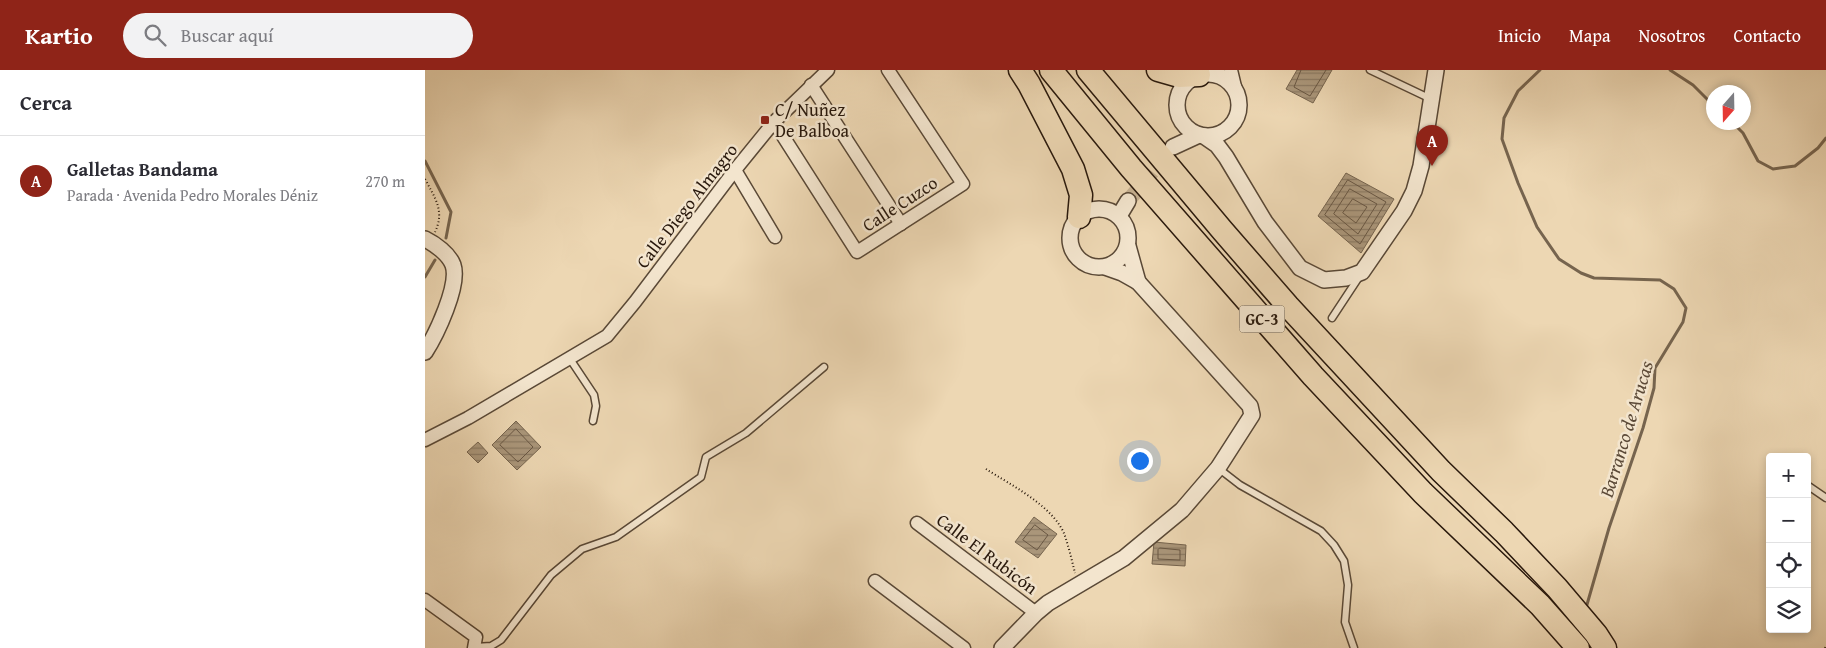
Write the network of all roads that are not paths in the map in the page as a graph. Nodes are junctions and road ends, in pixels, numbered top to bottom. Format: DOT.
graph roads {
  1 [pos="828,70"];
  2 [pos="888,70"];
  3 [pos="1020,70"];
  4 [pos="1051,70"];
  5 [pos="1088,70"];
  6 [pos="1159,70"];
  7 [pos="1231,70"];
  8 [pos="1370,70"];
  9 [pos="1436,70"];
  10 [pos="1206,73"];
  11 [pos="811,85"];
  12 [pos="1236,91"];
  13 [pos="1432,99"];
  14 [pos="1181,120"];
  15 [pos="775,122"];
  16 [pos="1230,127"];
  17 [pos="1201,136"];
  18 [pos="1231,165"];
  19 [pos="735,170"];
  20 [pos="1128,201"];
  21 [pos="1119,216"];
  22 [pos="1079,217"];
  23 [pos="901,224"];
  24 [pos="775,237"];
  25 [pos="426,239"];
  26 [pos="1128,246"];
  27 [pos="1105,267"];
  28 [pos="1362,272"];
  29 [pos="1138,282"];
  30 [pos="1332,318"];
  31 [pos="425,352"];
  32 [pos="570,359"];
  33 [pos="824,367"];
  34 [pos="593,421"];
  35 [pos="425,440"];
  36 [pos="1219,468"];
  37 [pos="1811,488"];
  38 [pos="1826,498"];
  39 [pos="917,523"];
  40 [pos="1506,534"];
  41 [pos="875,581"];
  42 [pos="425,600"];
  43 [pos="1036,614"];
  44 [pos="475,647"];
  45 [pos="964,648"];
  46 [pos="1002,648"];
  47 [pos="1354,648"];
  48 [pos="1578,648"];
  49 [pos="1605,648"];
  50 [pos="1619,648"];
  1 -- 11 [label="street, Calle Diego Almagro"];
  2 -- 23 [label="street, Calle Cuzco"];
  3 -- 22 [label="highway"];
  4 -- 48 [label="highway, GC-3"];
  5 -- 40 [label="highway, GC-3"];
  6 -- 10 [label="highway"];
  7 -- 12 [label="street"];
  8 -- 13 [label="lane"];
  9 -- 13 [label="street"];
  10 -- 12 [label="street"];
  10 -- 14 [label="street"];
  11 -- 15 [label="street, Calle Diego Almagro"];
  11 -- 23 [label="street"];
  12 -- 16 [label="street"];
  13 -- 28 [label="street"];
  14 -- 17 [label="street"];
  14 -- 17 [label="street"];
  15 -- 19 [label="street, Calle Diego Almagro"];
  15 -- 23 [label="street, Calle Cuzco"];
  16 -- 17 [label="street"];
  16 -- 18 [label="street"];
  17 -- 18 [label="street"];
  18 -- 28 [label="street"];
  19 -- 24 [label="street"];
  19 -- 32 [label="street, Calle Diego Almagro"];
  20 -- 21 [label="street"];
  21 -- 22 [label="street"];
  21 -- 26 [label="street"];
  22 -- 27 [label="street"];
  25 -- 31 [label="street"];
  26 -- 27 [label="street"];
  26 -- 29 [label="street"];
  27 -- 29 [label="street"];
  28 -- 30 [label="lane"];
  29 -- 36 [label="street"];
  32 -- 34 [label="lane"];
  32 -- 35 [label="street, Calle Diego Almagro"];
  33 -- 44 [label="lane"];
  36 -- 43 [label="street"];
  36 -- 47 [label="lane"];
  37 -- 38 [label="lane"];
  39 -- 43 [label="street, Calle El Rubicón"];
  40 -- 49 [label="highway, GC-3"];
  40 -- 50 [label="highway"];
  41 -- 45 [label="street"];
  42 -- 44 [label="street"];
  43 -- 46 [label="street"];
}
